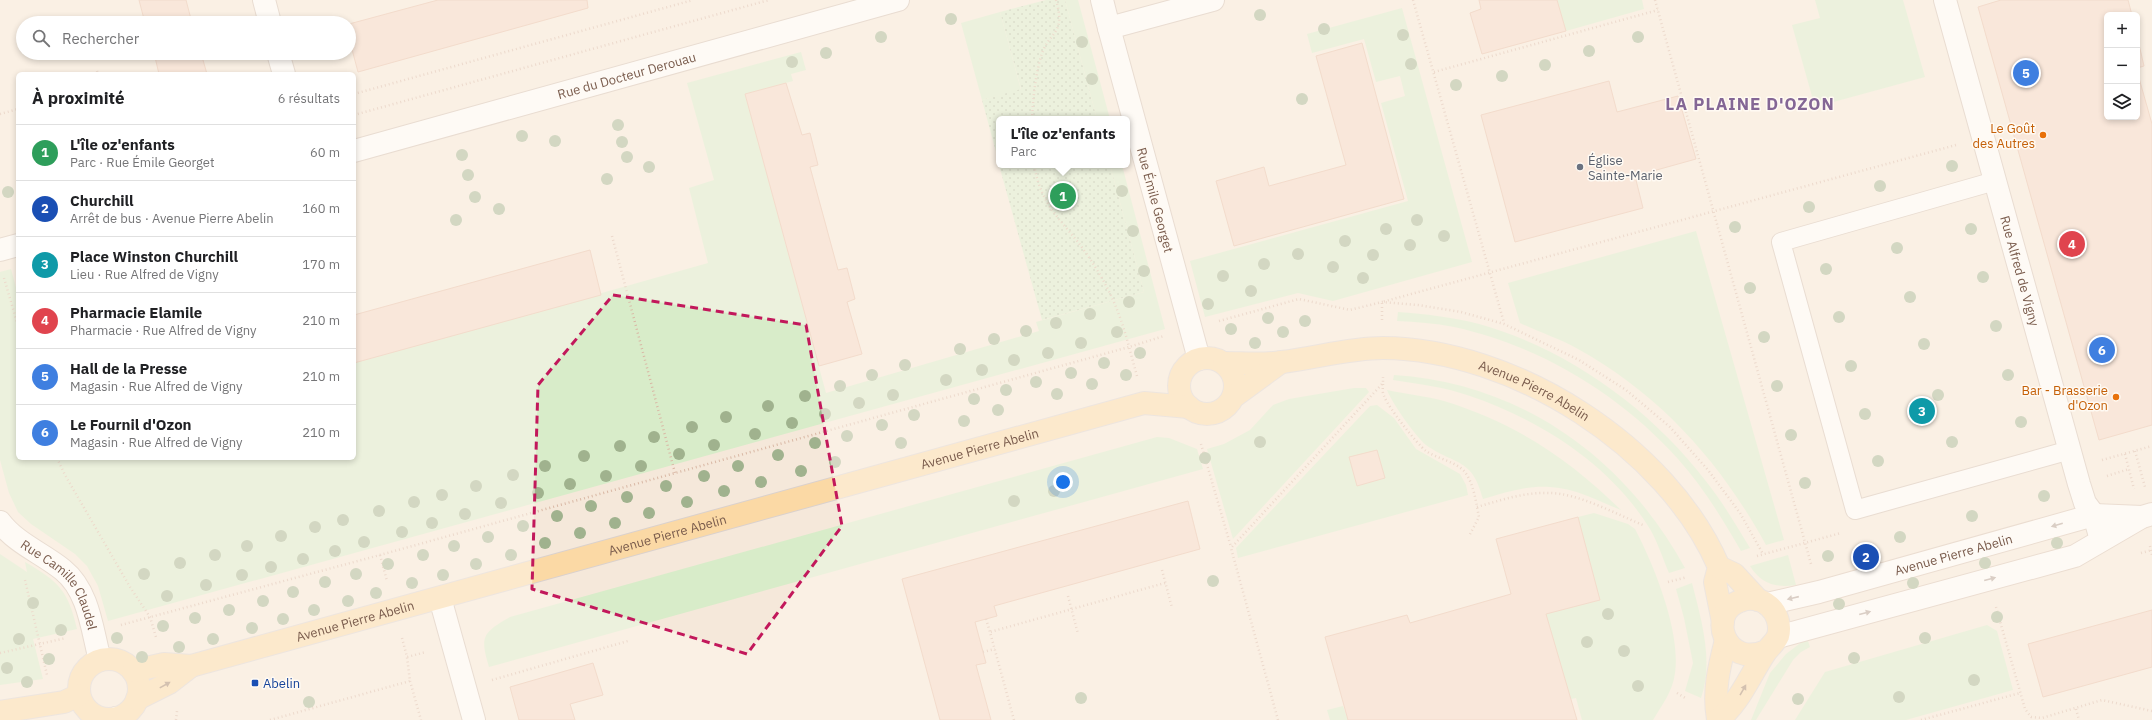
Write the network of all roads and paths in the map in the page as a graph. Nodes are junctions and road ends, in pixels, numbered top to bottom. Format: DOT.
graph roads {
  1 [pos="264,0"];
  2 [pos="693,0"];
  3 [pos="769,0"];
  4 [pos="898,0"];
  5 [pos="1056,0"];
  6 [pos="1102,0"];
  7 [pos="1213,0"];
  8 [pos="1413,0"];
  9 [pos="1655,0"];
  10 [pos="1945,0"];
  11 [pos="1658,10"];
  12 [pos="268,16"];
  13 [pos="1109,28"];
  14 [pos="280,60"];
  15 [pos="283,72"];
  16 [pos="1434,72"];
  17 [pos="356,93"];
  18 [pos="16,110"];
  19 [pos="0,114"];
  20 [pos="356,114"];
  21 [pos="1032,116"];
  22 [pos="1984,138"];
  23 [pos="356,150"];
  24 [pos="1035,168"];
  25 [pos="1995,181"];
  26 [pos="1714,210"];
  27 [pos="612,236"];
  28 [pos="16,246"];
  29 [pos="0,250"];
  30 [pos="1490,272"];
  31 [pos="4,275"];
  32 [pos="16,319"];
  33 [pos="1504,324"];
  34 [pos="1190,329"];
  35 [pos="1129,346"];
  36 [pos="1383,348"];
  37 [pos="1199,359"];
  38 [pos="1281,362"];
  39 [pos="1224,363"];
  40 [pos="1182,373"];
  41 [pos="1383,383"];
  42 [pos="1233,397"];
  43 [pos="1144,403"];
  44 [pos="1189,407"];
  45 [pos="1201,444"];
  46 [pos="2070,450"];
  47 [pos="2135,451"];
  48 [pos="58,460"];
  49 [pos="675,473"];
  50 [pos="2146,488"];
  51 [pos="1477,507"];
  52 [pos="2094,515"];
  53 [pos="2147,515"];
  54 [pos="0,522"];
  55 [pos="1643,525"];
  56 [pos="1469,536"];
  57 [pos="2101,540"];
  58 [pos="1231,548"];
  59 [pos="1719,567"];
  60 [pos="1162,570"];
  61 [pos="25,578"];
  62 [pos="1165,583"];
  63 [pos="1068,596"];
  64 [pos="440,598"];
  65 [pos="1762,602"];
  66 [pos="1995,605"];
  67 [pos="1172,608"];
  68 [pos="1071,609"];
  69 [pos="150,617"];
  70 [pos="986,619"];
  71 [pos="1724,631"];
  72 [pos="92,632"];
  73 [pos="990,632"];
  74 [pos="1078,634"];
  75 [pos="628,641"];
  76 [pos="40,644"];
  77 [pos="1772,644"];
  78 [pos="995,649"];
  79 [pos="983,652"];
  80 [pos="0,654"];
  81 [pos="407,657"];
  82 [pos="100,660"];
  83 [pos="191,666"];
  84 [pos="133,671"];
  85 [pos="410,681"];
  86 [pos="488,681"];
  87 [pos="2020,693"];
  88 [pos="79,695"];
  89 [pos="137,699"];
  90 [pos="54,704"];
  91 [pos="2076,709"];
  92 [pos="2152,711"];
  93 [pos="0,712"];
  94 [pos="24,714"];
  95 [pos="116,719"];
  96 [pos="270,720"];
  97 [pos="421,720"];
  98 [pos="474,720"];
  99 [pos="1014,720"];
  100 [pos="1278,720"];
  101 [pos="1718,720"];
  102 [pos="1921,720"];
  103 [pos="2079,720"];
  1 -- 12 [label="street"];
  2 -- 17 [label="path"];
  3 -- 20 [label="path"];
  4 -- 23 [label="street, Rue du Docteur Derouau"];
  5 -- 21 [label="path"];
  6 -- 13 [label="street, Rue Émile Georget"];
  7 -- 13 [label="street"];
  8 -- 16 [label="path"];
  9 -- 11 [label="path"];
  10 -- 22 [label="street, Rue Alfred de Vigny"];
  11 -- 16 [label="path"];
  11 -- 26 [label="path"];
  13 -- 34 [label="street, Rue Émile Georget"];
  14 -- 15 [label="street"];
  16 -- 30 [label="path"];
  18 -- 19 [label="path"];
  22 -- 25 [label="street, Rue Alfred de Vigny"];
  22 -- 26 [label="path"];
  24 -- 35 [label="path"];
  25 -- 46 [label="street, Rue Alfred de Vigny"];
  25 -- 46 [label="lane"];
  26 -- 30 [label="path"];
  26 -- 59 [label="path"];
  27 -- 49 [label="path"];
  28 -- 29 [label="street"];
  30 -- 33 [label="path"];
  30 -- 36 [label="path"];
  31 -- 32 [label="path"];
  34 -- 35 [label="path"];
  34 -- 37 [label="street, Rue Émile Georget"];
  35 -- 43 [label="path"];
  35 -- 49 [label="path"];
  36 -- 38 [label="main road, Avenue Pierre Abelin"];
  36 -- 41 [label="path"];
  36 -- 59 [label="main road, Avenue Pierre Abelin"];
  37 -- 39 [label="main road"];
  37 -- 40 [label="main road"];
  38 -- 39 [label="main road, Avenue Pierre Abelin"];
  38 -- 42 [label="main road, Avenue Pierre Abelin"];
  39 -- 42 [label="main road"];
  40 -- 43 [label="main road, Avenue Pierre Abelin"];
  40 -- 44 [label="main road"];
  41 -- 51 [label="path"];
  41 -- 58 [label="path"];
  42 -- 44 [label="main road"];
  43 -- 44 [label="main road, Avenue Pierre Abelin"];
  43 -- 64 [label="main road, Avenue Pierre Abelin"];
  45 -- 58 [label="path"];
  46 -- 52 [label="street, Rue Alfred de Vigny"];
  47 -- 50 [label="path"];
  48 -- 69 [label="path"];
  49 -- 69 [label="path"];
  51 -- 55 [label="path"];
  51 -- 56 [label="path"];
  52 -- 53 [label="street, Avenue Pierre Abelin"];
  52 -- 57 [label="street, Rue Alfred de Vigny"];
  52 -- 65 [label="street, Avenue Pierre Abelin, one-way"];
  53 -- 57 [label="street, Avenue Pierre Abelin"];
  54 -- 72 [label="street, Rue Camille Claudel"];
  77 -- 57 [label="street, Avenue Pierre Abelin, one-way"];
  58 -- 100 [label="path"];
  59 -- 65 [label="main road"];
  59 -- 71 [label="main road"];
  60 -- 62 [label="path"];
  61 -- 76 [label="path"];
  62 -- 67 [label="path"];
  62 -- 68 [label="path"];
  63 -- 68 [label="path"];
  64 -- 83 [label="main road, Avenue Pierre Abelin"];
  64 -- 98 [label="street"];
  65 -- 71 [label="main road"];
  65 -- 77 [label="main road"];
  66 -- 87 [label="path"];
  68 -- 73 [label="path"];
  68 -- 74 [label="path"];
  69 -- 72 [label="path"];
  70 -- 73 [label="path"];
  71 -- 77 [label="main road"];
  71 -- 101 [label="main road"];
  72 -- 76 [label="path"];
  72 -- 82 [label="street, Rue Camille Claudel"];
  73 -- 78 [label="path"];
  75 -- 86 [label="path"];
  76 -- 80 [label="path"];
  76 -- 90 [label="path"];
  101 -- 77 [label="main road, one-way"];
  78 -- 79 [label="path"];
  78 -- 99 [label="path"];
  81 -- 85 [label="path"];
  82 -- 84 [label="main road"];
  82 -- 88 [label="main road"];
  83 -- 84 [label="main road, Avenue Pierre Abelin"];
  89 -- 83 [label="main road, Avenue Pierre Abelin, one-way"];
  84 -- 89 [label="main road"];
  85 -- 96 [label="path"];
  85 -- 97 [label="path"];
  87 -- 91 [label="path"];
  87 -- 102 [label="path"];
  88 -- 90 [label="main road"];
  88 -- 95 [label="main road"];
  89 -- 95 [label="main road"];
  90 -- 94 [label="main road"];
  91 -- 92 [label="path"];
  91 -- 103 [label="path"];
  93 -- 94 [label="main road"];
}
